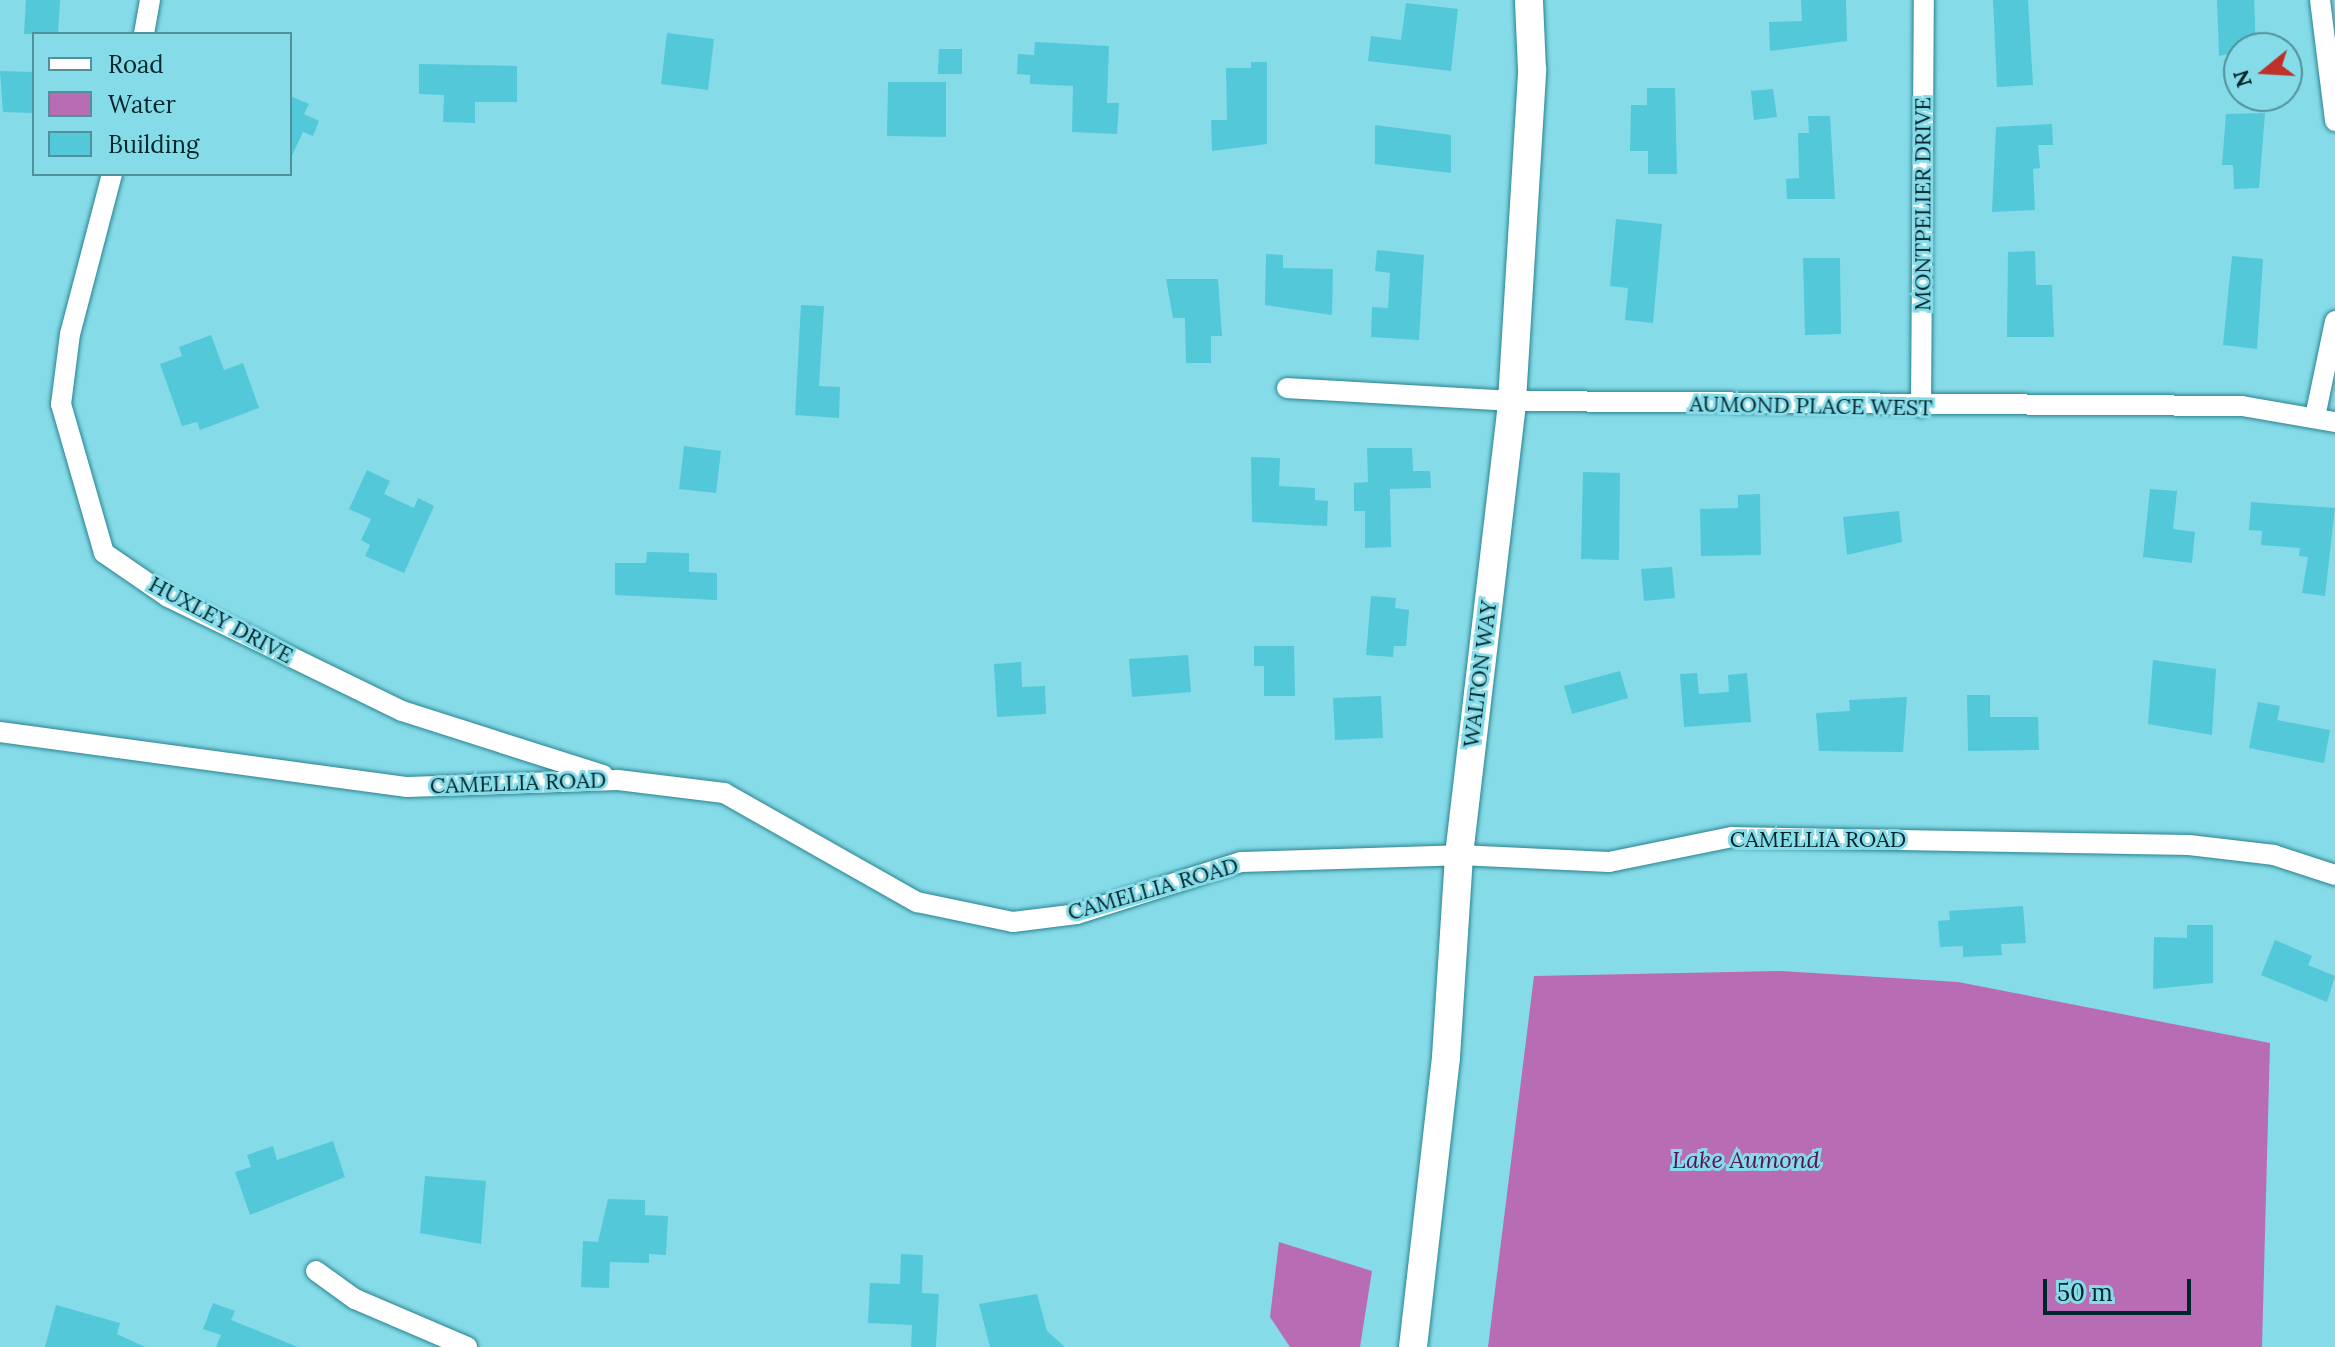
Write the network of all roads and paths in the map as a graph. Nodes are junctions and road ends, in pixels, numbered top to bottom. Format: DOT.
graph roads {
  1 [pos="150,0"];
  2 [pos="1529,0"];
  3 [pos="1924,0"];
  4 [pos="2320,0"];
  5 [pos="144,32"];
  6 [pos="2335,121"];
  7 [pos="111,176"];
  8 [pos="2335,321"];
  9 [pos="1287,388"];
  10 [pos="1512,401"];
  11 [pos="1921,407"];
  12 [pos="2325,419"];
  13 [pos="0,732"];
  14 [pos="618,780"];
  15 [pos="1459,855"];
  16 [pos="2335,875"];
  17 [pos="316,1271"];
  18 [pos="467,1347"];
  19 [pos="1413,1347"];
  1 -- 5 [label="street"];
  2 -- 10 [label="main road, WALTON WAY"];
  3 -- 11 [label="street, MONTPELIER DRIVE"];
  4 -- 6 [label="street"];
  7 -- 14 [label="street, HUXLEY DRIVE"];
  8 -- 12 [label="street"];
  9 -- 10 [label="street, AUMOND PLACE WEST"];
  10 -- 11 [label="street, AUMOND PLACE WEST"];
  10 -- 15 [label="main road, WALTON WAY"];
  11 -- 12 [label="street, AUMOND PLACE WEST"];
  13 -- 14 [label="street, CAMELLIA ROAD"];
  14 -- 15 [label="street, CAMELLIA ROAD"];
  15 -- 16 [label="street, CAMELLIA ROAD"];
  15 -- 19 [label="main road, WALTON WAY"];
  17 -- 18 [label="street"];
}
